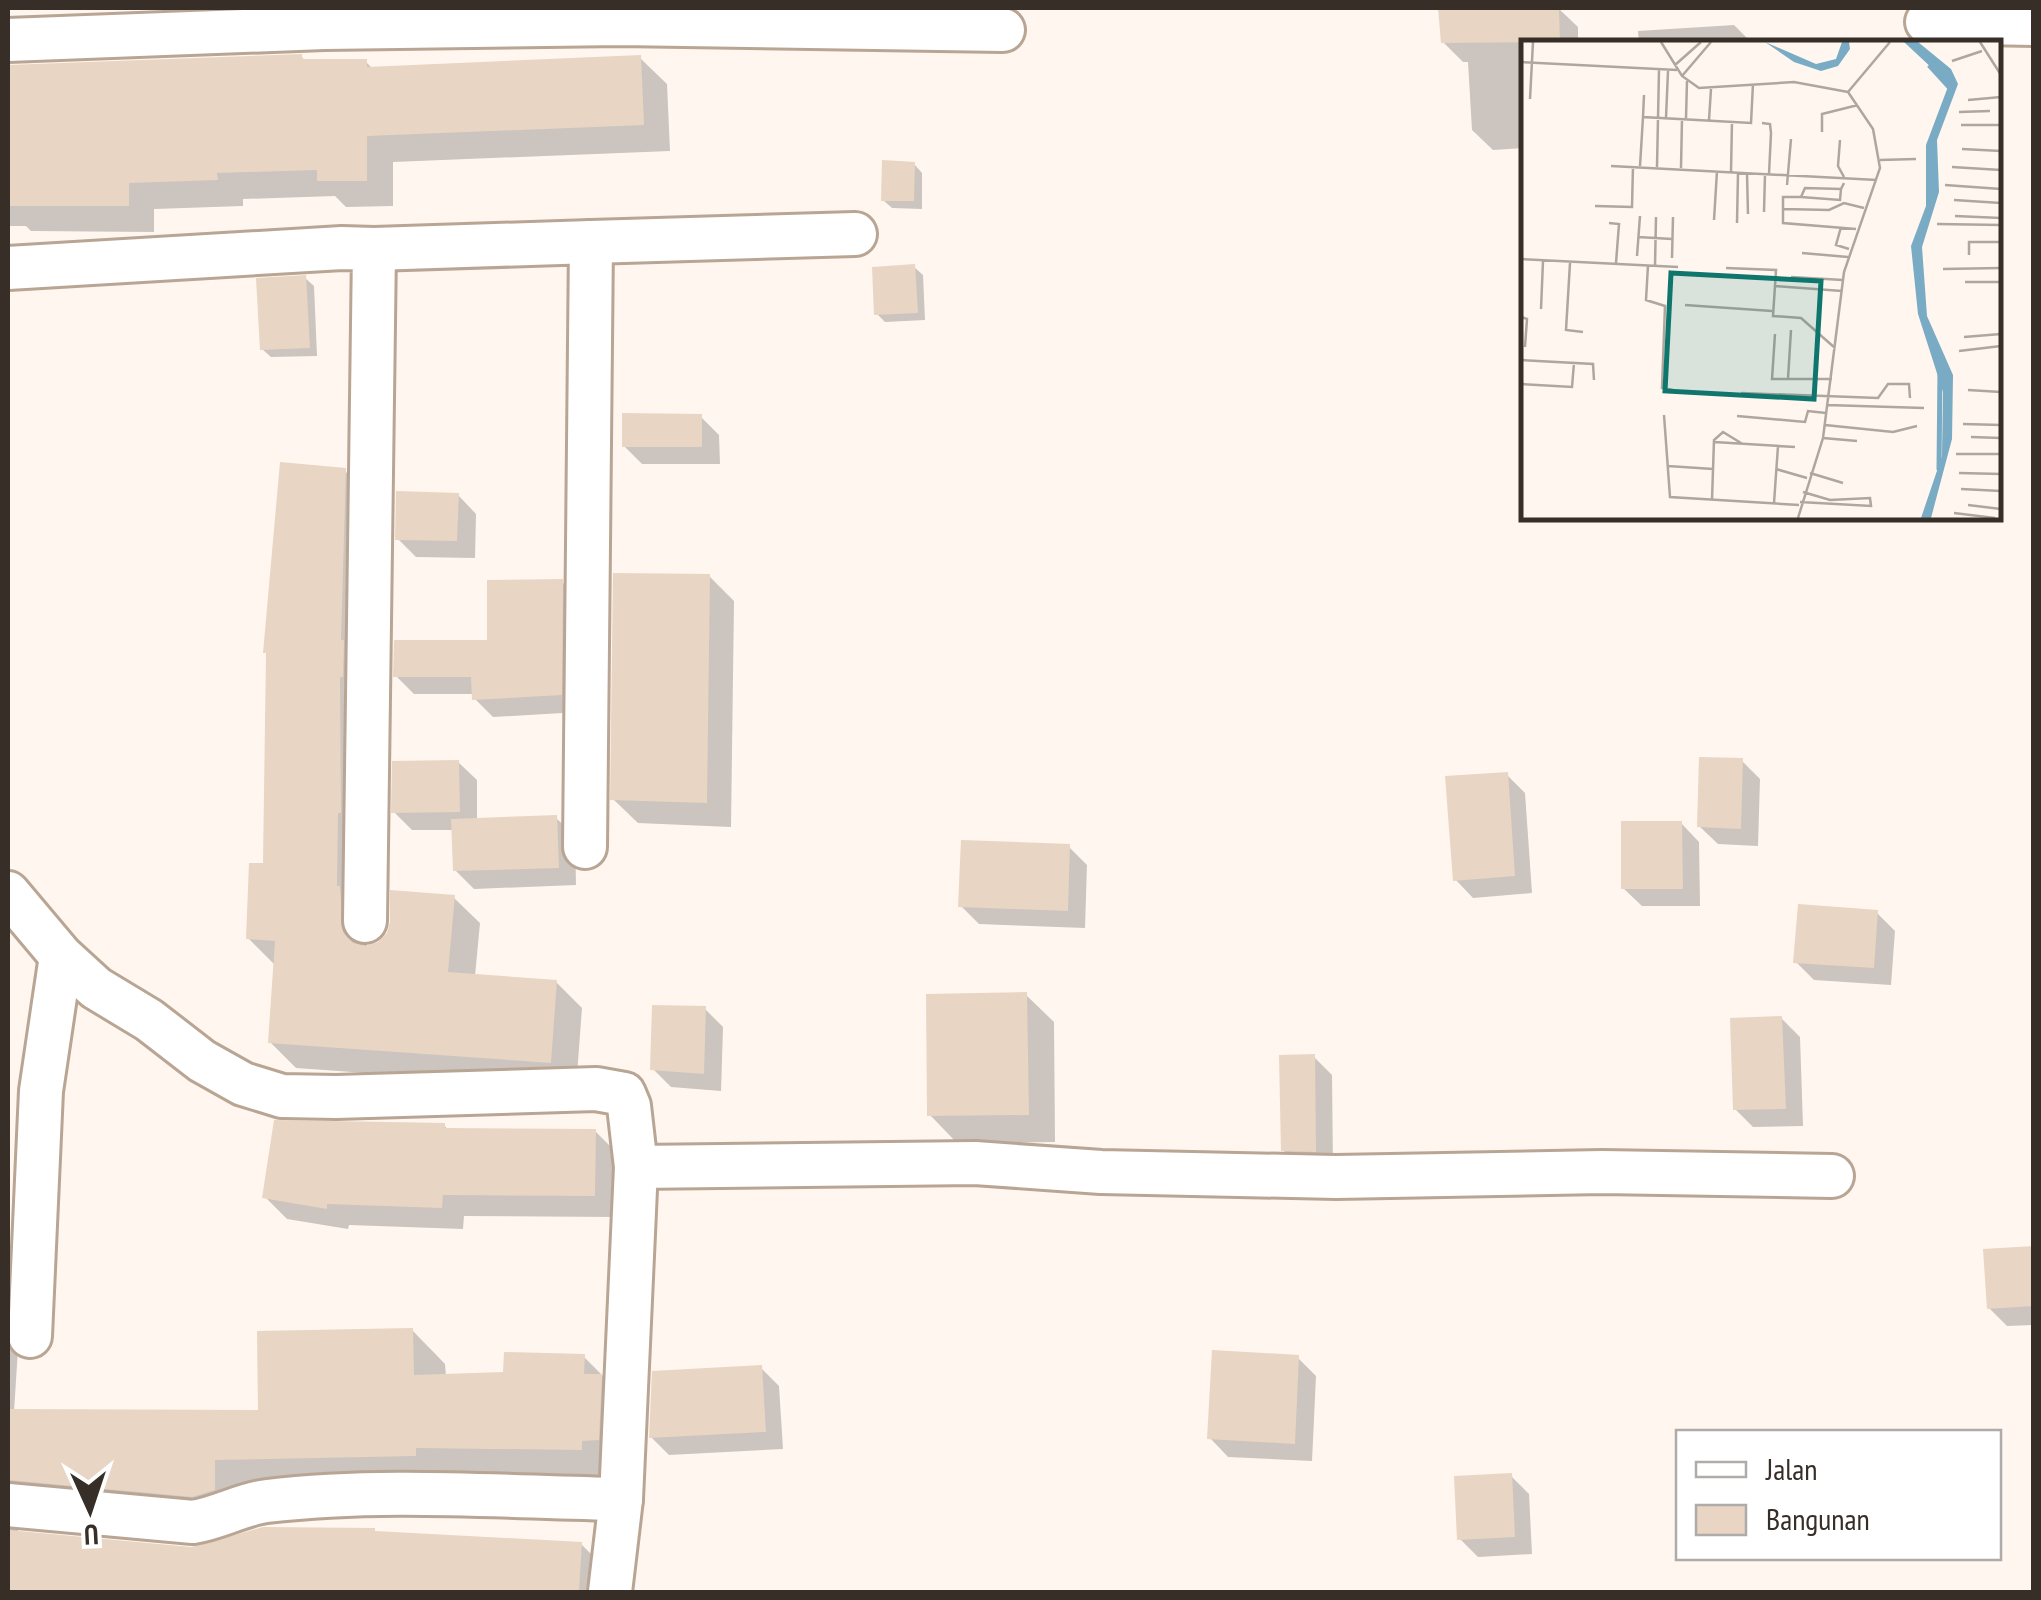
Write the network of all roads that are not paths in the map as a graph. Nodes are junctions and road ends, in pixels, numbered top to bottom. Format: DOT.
graph roads {
  1 [pos="1927,22"];
  2 [pos="2034,24"];
  3 [pos="1003,30"];
  4 [pos="8,40"];
  5 [pos="856,234"];
  6 [pos="591,242"];
  7 [pos="374,249"];
  8 [pos="8,268"];
  9 [pos="584,847"];
  10 [pos="8,893"];
  11 [pos="365,921"];
  12 [pos="61,956"];
  13 [pos="636,1167"];
  14 [pos="1832,1176"];
  15 [pos="30,1336"];
  16 [pos="621,1499"];
  17 [pos="8,1505"];
  18 [pos="610,1592"];
  1 -- 2 [label="street"];
  3 -- 4 [label="street"];
  5 -- 6 [label="street"];
  6 -- 7 [label="street"];
  6 -- 9 [label="street"];
  7 -- 8 [label="street"];
  7 -- 11 [label="street"];
  10 -- 12 [label="street"];
  12 -- 13 [label="street"];
  12 -- 15 [label="street"];
  13 -- 14 [label="street"];
  13 -- 16 [label="street"];
  16 -- 17 [label="street"];
  16 -- 18 [label="street"];
}
